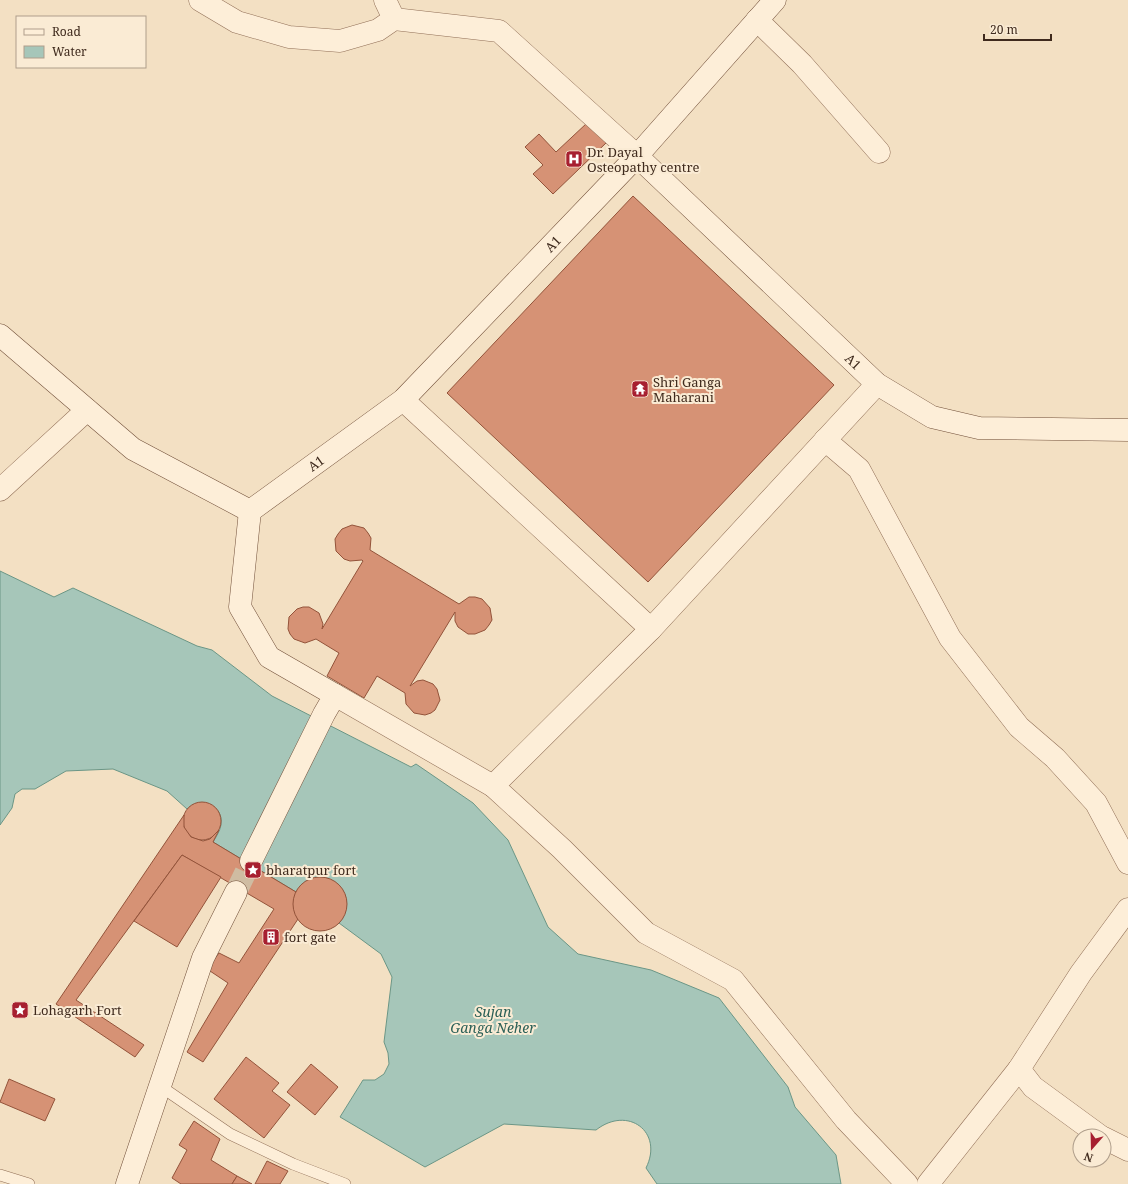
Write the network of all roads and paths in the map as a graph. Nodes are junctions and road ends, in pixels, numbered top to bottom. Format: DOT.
graph roads {
  1 [pos="200,0"];
  2 [pos="775,0"];
  3 [pos="389,9"];
  4 [pos="757,20"];
  5 [pos="879,152"];
  6 [pos="636,156"];
  7 [pos="0,335"];
  8 [pos="877,384"];
  9 [pos="403,400"];
  10 [pos="87,410"];
  11 [pos="1128,430"];
  12 [pos="825,440"];
  13 [pos="0,490"];
  14 [pos="250,511"];
  15 [pos="651,629"];
  16 [pos="336,695"];
  17 [pos="493,786"];
  18 [pos="251,861"];
  19 [pos="1128,862"];
  20 [pos="236,892"];
  21 [pos="1128,909"];
  22 [pos="1019,1069"];
  23 [pos="160,1086"];
  24 [pos="1089,1128"];
  25 [pos="1112,1142"];
  26 [pos="1128,1150"];
  27 [pos="0,1175"];
  28 [pos="29,1184"];
  29 [pos="127,1184"];
  30 [pos="345,1184"];
  31 [pos="906,1184"];
  32 [pos="928,1184"];
  1 -- 3 [label="street"];
  2 -- 4 [label="street"];
  3 -- 6 [label="street"];
  4 -- 5 [label="street"];
  4 -- 6 [label="street"];
  6 -- 8 [label="street, A1"];
  6 -- 9 [label="street, A1"];
  7 -- 10 [label="street"];
  8 -- 11 [label="street, A1"];
  8 -- 12 [label="street"];
  9 -- 14 [label="street, A1"];
  9 -- 15 [label="street"];
  10 -- 13 [label="street"];
  10 -- 14 [label="street"];
  12 -- 15 [label="street"];
  12 -- 19 [label="street"];
  14 -- 16 [label="street"];
  15 -- 17 [label="street"];
  16 -- 17 [label="street"];
  16 -- 18 [label="street"];
  17 -- 31 [label="street"];
  20 -- 23 [label="street"];
  21 -- 22 [label="street"];
  22 -- 24 [label="street"];
  22 -- 32 [label="street"];
  23 -- 29 [label="street"];
  23 -- 30 [label="lane"];
  25 -- 26 [label="street"];
  27 -- 28 [label="lane"];
}
